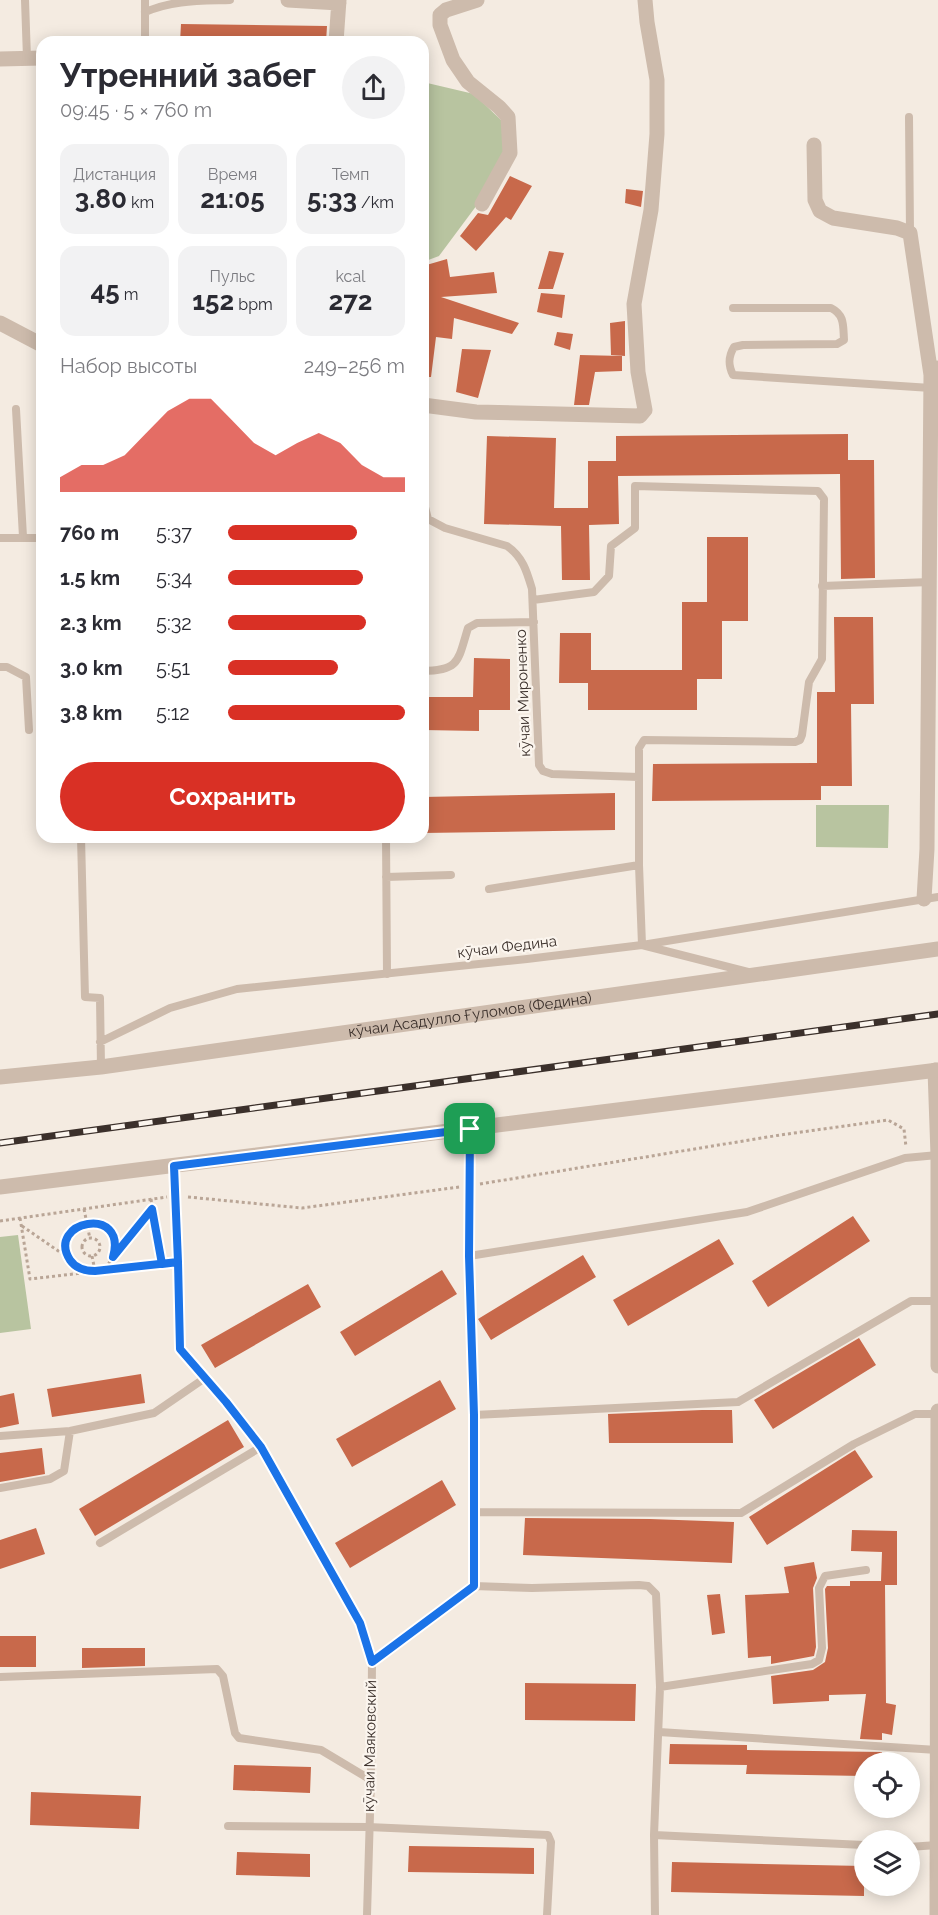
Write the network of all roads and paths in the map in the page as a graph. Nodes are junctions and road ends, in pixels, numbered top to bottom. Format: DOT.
graph roads {
  1 [pos="25,0"];
  2 [pos="145,0"];
  3 [pos="230,0"];
  4 [pos="288,0"];
  5 [pos="477,0"];
  6 [pos="645,0"];
  7 [pos="339,2"];
  8 [pos="145,12"];
  9 [pos="145,36"];
  10 [pos="336,36"];
  11 [pos="34,58"];
  12 [pos="0,59"];
  13 [pos="909,117"];
  14 [pos="814,145"];
  15 [pos="482,204"];
  16 [pos="910,233"];
  17 [pos="732,308"];
  18 [pos="0,323"];
  19 [pos="36,342"];
  20 [pos="934,377"];
  21 [pos="429,406"];
  22 [pos="16,409"];
  23 [pos="429,520"];
  24 [pos="23,537"];
  25 [pos="0,538"];
  26 [pos="36,538"];
  27 [pos="930,582"];
  28 [pos="822,586"];
  29 [pos="533,600"];
  30 [pos="534,622"];
  31 [pos="0,667"];
  32 [pos="429,671"];
  33 [pos="29,729"];
  34 [pos="639,777"];
  35 [pos="81,843"];
  36 [pos="386,843"];
  37 [pos="639,865"];
  38 [pos="452,875"];
  39 [pos="386,877"];
  40 [pos="489,889"];
  41 [pos="931,898"];
  42 [pos="642,945"];
  43 [pos="938,949"];
  44 [pos="387,974"];
  45 [pos="759,974"];
  46 [pos="100,1042"];
  47 [pos="101,1067"];
  48 [pos="937,1070"];
  49 [pos="0,1077"];
  50 [pos="470,1129"];
  51 [pos="938,1155"];
  52 [pos="174,1166"];
  53 [pos="0,1187"];
  54 [pos="151,1199"];
  55 [pos="84,1209"];
  56 [pos="152,1209"];
  57 [pos="20,1218"];
  58 [pos="87,1223"];
  59 [pos="22,1226"];
  60 [pos="90,1239"];
  61 [pos="92,1256"];
  62 [pos="469,1256"];
  63 [pos="113,1257"];
  64 [pos="69,1259"];
  65 [pos="178,1262"];
  66 [pos="162,1264"];
  67 [pos="95,1271"];
  68 [pos="938,1301"];
  69 [pos="938,1366"];
  70 [pos="205,1378"];
  71 [pos="938,1412"];
  72 [pos="474,1415"];
  73 [pos="70,1431"];
  74 [pos="0,1436"];
  75 [pos="261,1447"];
  76 [pos="0,1488"];
  77 [pos="938,1497"];
  78 [pos="474,1512"];
  79 [pos="100,1543"];
  80 [pos="866,1570"];
  81 [pos="474,1586"];
  82 [pos="372,1662"];
  83 [pos="0,1677"];
  84 [pos="660,1687"];
  85 [pos="938,1694"];
  86 [pos="659,1732"];
  87 [pos="937,1750"];
  88 [pos="371,1779"];
  89 [pos="938,1803"];
  90 [pos="228,1826"];
  91 [pos="368,1827"];
  92 [pos="654,1835"];
  93 [pos="854,1845"];
  94 [pos="937,1845"];
  95 [pos="920,1846"];
  96 [pos="366,1915"];
  97 [pos="547,1915"];
  98 [pos="655,1915"];
  99 [pos="937,1915"];
  1 -- 11 [label="lane"];
  2 -- 8 [label="lane"];
  3 -- 8 [label="lane"];
  4 -- 7 [label="street"];
  5 -- 15 [label="street"];
  6 -- 21 [label="street"];
  7 -- 10 [label="street"];
  8 -- 9 [label="lane"];
  11 -- 12 [label="street"];
  13 -- 16 [label="lane"];
  14 -- 16 [label="street"];
  16 -- 20 [label="street"];
  17 -- 20 [label="lane"];
  18 -- 19 [label="street"];
  20 -- 27 [label="street"];
  22 -- 24 [label="lane"];
  23 -- 29 [label="lane, кӯчаи Мироненко"];
  24 -- 25 [label="lane"];
  24 -- 26 [label="lane"];
  27 -- 28 [label="lane"];
  27 -- 41 [label="street"];
  28 -- 29 [label="lane"];
  28 -- 34 [label="lane"];
  29 -- 30 [label="lane, кӯчаи Мироненко"];
  30 -- 32 [label="lane"];
  30 -- 34 [label="lane, кӯчаи Мироненко"];
  31 -- 33 [label="lane"];
  34 -- 37 [label="lane"];
  35 -- 46 [label="lane"];
  36 -- 39 [label="lane"];
  37 -- 40 [label="lane"];
  37 -- 42 [label="lane"];
  38 -- 39 [label="lane"];
  39 -- 44 [label="lane"];
  41 -- 42 [label="lane, кӯчаи Федина"];
  42 -- 44 [label="lane, кӯчаи Федина"];
  42 -- 45 [label="lane"];
  43 -- 45 [label="street, кӯчаи Асадулло Ғуломов (Федина)"];
  44 -- 46 [label="lane, кӯчаи Федина"];
  45 -- 47 [label="street, кӯчаи Асадулло Ғуломов (Федина)"];
  46 -- 47 [label="lane"];
  47 -- 49 [label="street, кӯчаи Асадулло Ғуломов (Федина)"];
  48 -- 50 [label="street"];
  48 -- 51 [label="street"];
  50 -- 52 [label="street"];
  50 -- 62 [label="lane"];
  51 -- 62 [label="lane"];
  51 -- 68 [label="street"];
  52 -- 53 [label="street"];
  52 -- 65 [label="lane, кӯчаи Маяковский"];
  54 -- 56 [label="path"];
  55 -- 58 [label="path"];
  56 -- 63 [label="path"];
  56 -- 66 [label="path"];
  57 -- 59 [label="path"];
  58 -- 60 [label="path"];
  58 -- 63 [label="path"];
  58 -- 64 [label="path"];
  59 -- 64 [label="path"];
  59 -- 67 [label="path"];
  60 -- 61 [label="path"];
  60 -- 61 [label="path"];
  61 -- 67 [label="path"];
  62 -- 72 [label="lane"];
  63 -- 67 [label="path"];
  64 -- 67 [label="path"];
  65 -- 66 [label="path"];
  65 -- 70 [label="lane, кӯчаи Маяковский"];
  66 -- 67 [label="path"];
  68 -- 69 [label="street"];
  68 -- 72 [label="lane"];
  70 -- 73 [label="lane"];
  70 -- 75 [label="lane, кӯчаи Маяковский"];
  71 -- 77 [label="street"];
  71 -- 78 [label="lane"];
  72 -- 78 [label="lane"];
  73 -- 74 [label="lane"];
  73 -- 76 [label="lane"];
  75 -- 79 [label="lane"];
  75 -- 82 [label="lane, кӯчаи Маяковский"];
  77 -- 85 [label="street"];
  78 -- 81 [label="lane"];
  80 -- 84 [label="lane"];
  81 -- 82 [label="lane"];
  81 -- 84 [label="lane"];
  82 -- 88 [label="lane, кӯчаи Маяковский"];
  83 -- 88 [label="lane"];
  84 -- 86 [label="lane"];
  85 -- 87 [label="street"];
  86 -- 87 [label="lane"];
  86 -- 92 [label="lane"];
  87 -- 89 [label="street"];
  88 -- 91 [label="lane, кӯчаи Маяковский"];
  89 -- 94 [label="street"];
  90 -- 91 [label="lane"];
  91 -- 96 [label="lane, кӯчаи Маяковский"];
  91 -- 97 [label="lane"];
  92 -- 93 [label="lane"];
  92 -- 98 [label="lane"];
  94 -- 95 [label="lane"];
  94 -- 99 [label="street"];
}
